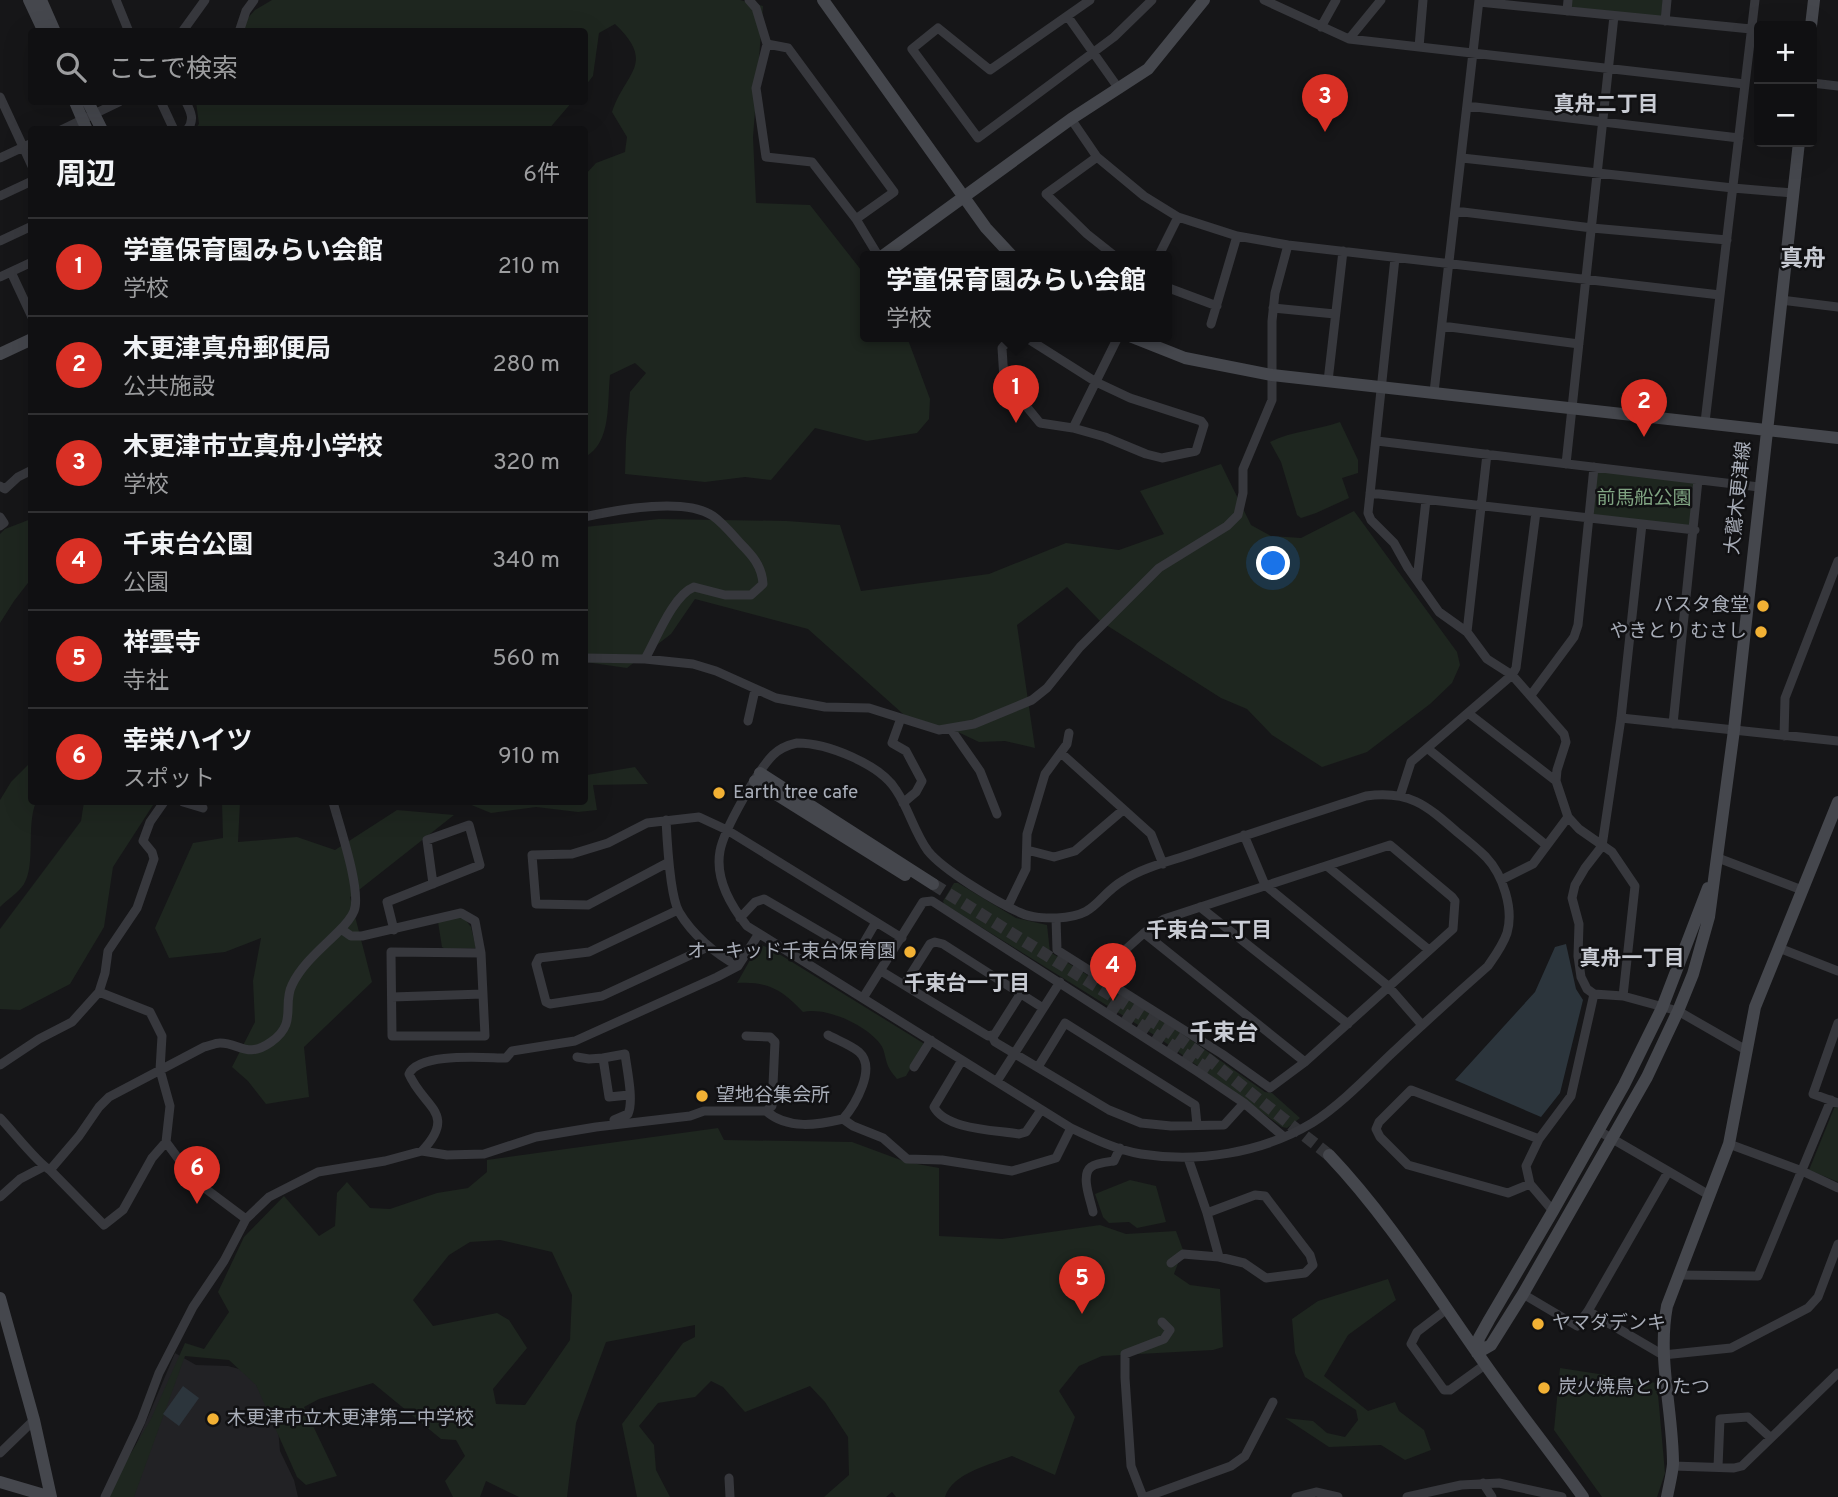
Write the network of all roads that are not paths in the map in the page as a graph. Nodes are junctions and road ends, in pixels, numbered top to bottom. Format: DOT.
graph roads {
  1 [pos="29,0"];
  2 [pos="41,0"];
  3 [pos="116,0"];
  4 [pos="254,0"];
  5 [pos="749,0"];
  6 [pos="823,0"];
  7 [pos="1090,0"];
  8 [pos="1152,0"];
  9 [pos="1204,0"];
  10 [pos="1336,0"];
  11 [pos="1381,0"];
  12 [pos="1423,0"];
  13 [pos="1568,0"];
  14 [pos="1667,0"];
  15 [pos="1755,0"];
  16 [pos="1814,0"];
  17 [pos="203,1"];
  18 [pos="1270,1"];
  19 [pos="1479,1"];
  20 [pos="1567,11"];
  21 [pos="1614,16"];
  22 [pos="1068,17"];
  23 [pos="1665,21"];
  24 [pos="1812,21"];
  25 [pos="1321,27"];
  26 [pos="42,28"];
  27 [pos="53,28"];
  28 [pos="127,28"];
  29 [pos="185,28"];
  30 [pos="240,28"];
  31 [pos="1751,29"];
  32 [pos="1349,39"];
  33 [pos="767,44"];
  34 [pos="1419,47"];
  35 [pos="1094,52"];
  36 [pos="1473,53"];
  37 [pos="1609,68"];
  38 [pos="1745,84"];
  39 [pos="1817,84"];
  40 [pos="1838,86"];
  41 [pos="1119,89"];
  42 [pos="0,97"];
  43 [pos="112,105"];
  44 [pos="162,105"];
  45 [pos="187,105"];
  46 [pos="1467,106"];
  47 [pos="4,116"];
  48 [pos="88,116"];
  49 [pos="1071,119"];
  50 [pos="1603,123"];
  51 [pos="69,126"];
  52 [pos="172,126"];
  53 [pos="190,126"];
  54 [pos="1739,138"];
  55 [pos="27,145"];
  56 [pos="1798,147"];
  57 [pos="1097,157"];
  58 [pos="0,158"];
  59 [pos="1462,158"];
  60 [pos="1598,172"];
  61 [pos="28,183"];
  62 [pos="1734,188"];
  63 [pos="1793,193"];
  64 [pos="0,196"];
  65 [pos="964,198"];
  66 [pos="1455,211"];
  67 [pos="1178,217"];
  68 [pos="856,219"];
  69 [pos="28,228"];
  70 [pos="1592,228"];
  71 [pos="1237,236"];
  72 [pos="1727,240"];
  73 [pos="0,241"];
  74 [pos="1288,245"];
  75 [pos="876,251"];
  76 [pos="889,251"];
  77 [pos="1007,251"];
  78 [pos="1108,251"];
  79 [pos="1161,251"];
  80 [pos="1343,251"];
  81 [pos="1395,258"];
  82 [pos="1449,263"];
  83 [pos="28,264"];
  84 [pos="11,272"];
  85 [pos="0,277"];
  86 [pos="1586,280"];
  87 [pos="1172,289"];
  88 [pos="1720,295"];
  89 [pos="1782,300"];
  90 [pos="1216,306"];
  91 [pos="1838,307"];
  92 [pos="28,308"];
  93 [pos="1273,308"];
  94 [pos="1335,314"];
  95 [pos="1211,324"];
  96 [pos="1442,326"];
  97 [pos="28,341"];
  98 [pos="1007,342"];
  99 [pos="1033,342"];
  100 [pos="1116,342"];
  101 [pos="1145,342"];
  102 [pos="1579,344"];
  103 [pos="0,354"];
  104 [pos="1272,375"];
  105 [pos="1328,381"];
  106 [pos="1096,382"];
  107 [pos="1382,387"];
  108 [pos="1434,392"];
  109 [pos="1573,407"];
  110 [pos="1705,422"];
  111 [pos="1073,428"];
  112 [pos="1767,428"];
  113 [pos="1838,438"];
  114 [pos="1377,441"];
  115 [pos="1487,454"];
  116 [pos="1566,464"];
  117 [pos="1594,467"];
  118 [pos="28,472"];
  119 [pos="1698,480"];
  120 [pos="0,486"];
  121 [pos="1759,487"];
  122 [pos="1370,493"];
  123 [pos="1426,500"];
  124 [pos="1481,506"];
  125 [pos="1536,512"];
  126 [pos="588,516"];
  127 [pos="0,517"];
  128 [pos="1590,518"];
  129 [pos="1642,524"];
  130 [pos="0,526"];
  131 [pos="1695,530"];
  132 [pos="1838,561"];
  133 [pos="1417,580"];
  134 [pos="1466,632"];
  135 [pos="588,658"];
  136 [pos="645,659"];
  137 [pos="1512,675"];
  138 [pos="755,690"];
  139 [pos="1531,695"];
  140 [pos="1468,713"];
  141 [pos="901,718"];
  142 [pos="1621,718"];
  143 [pos="748,721"];
  144 [pos="1674,724"];
  145 [pos="950,729"];
  146 [pos="1734,730"];
  147 [pos="1069,733"];
  148 [pos="1784,736"];
  149 [pos="1838,741"];
  150 [pos="1427,748"];
  151 [pos="1062,752"];
  152 [pos="757,777"];
  153 [pos="1556,781"];
  154 [pos="1400,796"];
  155 [pos="1838,802"];
  156 [pos="903,803"];
  157 [pos="162,805"];
  158 [pos="194,805"];
  159 [pos="334,805"];
  160 [pos="204,808"];
  161 [pos="1124,810"];
  162 [pos="998,814"];
  163 [pos="1568,817"];
  164 [pos="666,820"];
  165 [pos="727,830"];
  166 [pos="1244,835"];
  167 [pos="1546,845"];
  168 [pos="1602,846"];
  169 [pos="1027,850"];
  170 [pos="1718,858"];
  171 [pos="669,862"];
  172 [pos="1163,864"];
  173 [pos="1326,866"];
  174 [pos="1501,880"];
  175 [pos="433,884"];
  176 [pos="1265,885"];
  177 [pos="931,887"];
  178 [pos="1802,890"];
  179 [pos="1008,906"];
  180 [pos="1200,907"];
  181 [pos="678,910"];
  182 [pos="740,918"];
  183 [pos="1056,918"];
  184 [pos="876,922"];
  185 [pos="341,929"];
  186 [pos="394,930"];
  187 [pos="1144,933"];
  188 [pos="758,935"];
  189 [pos="902,938"];
  190 [pos="708,947"];
  191 [pos="1779,948"];
  192 [pos="1429,950"];
  193 [pos="481,953"];
  194 [pos="738,966"];
  195 [pos="881,971"];
  196 [pos="1838,971"];
  197 [pos="1097,975"];
  198 [pos="1060,982"];
  199 [pos="904,985"];
  200 [pos="1388,986"];
  201 [pos="99,992"];
  202 [pos="1021,993"];
  203 [pos="483,994"];
  204 [pos="1594,994"];
  205 [pos="1623,996"];
  206 [pos="392,997"];
  207 [pos="863,999"];
  208 [pos="1043,1008"];
  209 [pos="1662,1009"];
  210 [pos="1678,1011"];
  211 [pos="1838,1023"];
  212 [pos="1348,1024"];
  213 [pos="1422,1025"];
  214 [pos="828,1035"];
  215 [pos="746,1036"];
  216 [pos="992,1036"];
  217 [pos="931,1040"];
  218 [pos="1746,1050"];
  219 [pos="1014,1054"];
  220 [pos="577,1057"];
  221 [pos="603,1058"];
  222 [pos="962,1060"];
  223 [pos="1305,1062"];
  224 [pos="0,1065"];
  225 [pos="914,1067"];
  226 [pos="1038,1067"];
  227 [pos="160,1070"];
  228 [pos="997,1081"];
  229 [pos="629,1094"];
  230 [pos="1835,1102"];
  231 [pos="1244,1103"];
  232 [pos="1041,1110"];
  233 [pos="766,1111"];
  234 [pos="0,1118"];
  235 [pos="844,1119"];
  236 [pos="1197,1125"];
  237 [pos="596,1127"];
  238 [pos="1071,1128"];
  239 [pos="1605,1135"];
  240 [pos="1284,1137"];
  241 [pos="1539,1139"];
  242 [pos="166,1142"];
  243 [pos="1729,1144"];
  244 [pos="1120,1148"];
  245 [pos="422,1151"];
  246 [pos="1188,1158"];
  247 [pos="1326,1158"];
  248 [pos="46,1168"];
  249 [pos="1802,1171"];
  250 [pos="1668,1172"];
  251 [pos="1530,1184"];
  252 [pos="1838,1188"];
  253 [pos="1709,1195"];
  254 [pos="0,1197"];
  255 [pos="1553,1211"];
  256 [pos="1093,1212"];
  257 [pos="1207,1213"];
  258 [pos="246,1219"];
  259 [pos="1838,1244"];
  260 [pos="1219,1257"];
  261 [pos="1171,1264"];
  262 [pos="1678,1275"];
  263 [pos="1523,1294"];
  264 [pos="0,1298"];
  265 [pos="1447,1309"];
  266 [pos="1588,1311"];
  267 [pos="1162,1322"];
  268 [pos="1663,1355"];
  269 [pos="1482,1359"];
  270 [pos="1838,1373"];
  271 [pos="1273,1402"];
  272 [pos="34,1420"];
  273 [pos="1771,1438"];
  274 [pos="0,1452"];
  275 [pos="1673,1466"];
  276 [pos="1718,1467"];
  277 [pos="729,1478"];
  278 [pos="0,1482"];
  279 [pos="1483,1483"];
  280 [pos="51,1497"];
  281 [pos="104,1497"];
  282 [pos="730,1497"];
  283 [pos="1144,1497"];
  284 [pos="1296,1497"];
  285 [pos="1338,1497"];
  286 [pos="1407,1497"];
  287 [pos="1492,1497"];
  288 [pos="1562,1497"];
  289 [pos="1583,1497"];
  290 [pos="1667,1497"];
  1 -- 26 [label="street"];
  2 -- 27 [label="street"];
  3 -- 28 [label="street"];
  4 -- 30 [label="street"];
  5 -- 33 [label="street"];
  6 -- 65 [label="street"];
  7 -- 22 [label="street"];
  8 -- 35 [label="street"];
  9 -- 41 [label="street"];
  10 -- 25 [label="street"];
  11 -- 32 [label="street"];
  12 -- 34 [label="street"];
  13 -- 20 [label="street"];
  14 -- 23 [label="street"];
  15 -- 31 [label="street"];
  16 -- 24 [label="street"];
  17 -- 29 [label="street"];
  18 -- 25 [label="street"];
  19 -- 20 [label="street"];
  19 -- 36 [label="street"];
  20 -- 21 [label="street"];
  21 -- 23 [label="street"];
  21 -- 37 [label="street"];
  22 -- 35 [label="street"];
  22 -- 35 [label="street"];
  23 -- 31 [label="street"];
  25 -- 32 [label="street"];
  31 -- 38 [label="street"];
  32 -- 34 [label="street"];
  33 -- 68 [label="street"];
  33 -- 68 [label="street"];
  34 -- 36 [label="street"];
  35 -- 41 [label="street"];
  36 -- 37 [label="street"];
  36 -- 46 [label="street"];
  37 -- 38 [label="street"];
  37 -- 50 [label="street"];
  38 -- 54 [label="street"];
  39 -- 40 [label="street"];
  41 -- 49 [label="street"];
  42 -- 47 [label="street"];
  43 -- 48 [label="street"];
  44 -- 52 [label="street"];
  45 -- 53 [label="street"];
  46 -- 50 [label="street"];
  46 -- 59 [label="street"];
  47 -- 55 [label="street"];
  48 -- 51 [label="street"];
  49 -- 57 [label="street"];
  49 -- 65 [label="street"];
  50 -- 54 [label="street"];
  50 -- 60 [label="street"];
  54 -- 62 [label="street"];
  55 -- 58 [label="street"];
  56 -- 63 [label="street, 大鷲木更津線"];
  57 -- 67 [label="street"];
  57 -- 78 [label="street"];
  59 -- 60 [label="street"];
  59 -- 66 [label="street"];
  60 -- 62 [label="street"];
  60 -- 70 [label="street"];
  61 -- 64 [label="street"];
  62 -- 63 [label="street"];
  62 -- 72 [label="street"];
  63 -- 89 [label="street, 大鷲木更津線"];
  65 -- 76 [label="street"];
  65 -- 77 [label="street"];
  66 -- 70 [label="street"];
  66 -- 82 [label="street"];
  67 -- 71 [label="street"];
  67 -- 79 [label="street"];
  68 -- 75 [label="street"];
  69 -- 73 [label="street"];
  70 -- 72 [label="street"];
  70 -- 86 [label="street"];
  71 -- 74 [label="street"];
  71 -- 90 [label="street"];
  72 -- 88 [label="street"];
  74 -- 80 [label="street"];
  74 -- 93 [label="street"];
  80 -- 81 [label="street"];
  80 -- 94 [label="street"];
  81 -- 82 [label="street"];
  81 -- 107 [label="street"];
  82 -- 86 [label="street"];
  82 -- 96 [label="street"];
  83 -- 84 [label="street"];
  84 -- 85 [label="street"];
  84 -- 92 [label="street"];
  86 -- 88 [label="street"];
  86 -- 102 [label="street"];
  87 -- 90 [label="street"];
  88 -- 110 [label="street"];
  89 -- 91 [label="street"];
  89 -- 112 [label="street, 大鷲木更津線"];
  90 -- 95 [label="street"];
  93 -- 94 [label="street"];
  93 -- 104 [label="street"];
  94 -- 105 [label="street"];
  96 -- 102 [label="street"];
  96 -- 108 [label="street"];
  97 -- 103 [label="street"];
  98 -- 111 [label="street"];
  99 -- 106 [label="street"];
  100 -- 106 [label="street"];
  101 -- 104 [label="street"];
  102 -- 109 [label="street"];
  104 -- 105 [label="street"];
  104 -- 145 [label="street"];
  105 -- 107 [label="street"];
  106 -- 111 [label="street"];
  106 -- 111 [label="street"];
  107 -- 108 [label="street"];
  107 -- 114 [label="street"];
  108 -- 109 [label="street"];
  109 -- 110 [label="street"];
  109 -- 116 [label="street"];
  110 -- 112 [label="street"];
  112 -- 113 [label="street"];
  112 -- 121 [label="street, 大鷲木更津線"];
  114 -- 115 [label="street"];
  114 -- 122 [label="street"];
  115 -- 116 [label="street"];
  115 -- 124 [label="street"];
  116 -- 117 [label="street"];
  117 -- 119 [label="street"];
  117 -- 128 [label="street"];
  118 -- 120 [label="street"];
  119 -- 121 [label="street"];
  119 -- 131 [label="street"];
  121 -- 146 [label="street, 大鷲木更津線"];
  122 -- 123 [label="street"];
  122 -- 133 [label="street"];
  123 -- 124 [label="street"];
  123 -- 133 [label="street"];
  124 -- 125 [label="street"];
  124 -- 134 [label="street"];
  125 -- 128 [label="street"];
  125 -- 137 [label="street"];
  126 -- 136 [label="street"];
  127 -- 130 [label="street"];
  128 -- 129 [label="street"];
  128 -- 139 [label="street"];
  129 -- 131 [label="street"];
  129 -- 142 [label="street"];
  131 -- 144 [label="street"];
  132 -- 148 [label="street"];
  133 -- 134 [label="street"];
  134 -- 137 [label="street"];
  135 -- 136 [label="street"];
  136 -- 138 [label="street"];
  137 -- 139 [label="street"];
  137 -- 140 [label="street"];
  138 -- 141 [label="street"];
  138 -- 143 [label="street"];
  139 -- 153 [label="street"];
  140 -- 150 [label="street"];
  140 -- 153 [label="street"];
  141 -- 145 [label="street"];
  141 -- 156 [label="street"];
  142 -- 144 [label="street"];
  142 -- 168 [label="street"];
  144 -- 146 [label="street"];
  145 -- 162 [label="street"];
  146 -- 148 [label="street"];
  146 -- 170 [label="street, 大鷲木更津線"];
  147 -- 151 [label="street"];
  148 -- 149 [label="street"];
  150 -- 154 [label="street"];
  150 -- 167 [label="street"];
  151 -- 161 [label="street"];
  151 -- 169 [label="street"];
  152 -- 156 [label="street"];
  152 -- 165 [label="street"];
  152 -- 177 [label="street"];
  153 -- 163 [label="street"];
  154 -- 166 [label="street"];
  154 -- 174 [label="street"];
  155 -- 178 [label="street"];
  156 -- 179 [label="street"];
  157 -- 201 [label="street"];
  158 -- 160 [label="street"];
  159 -- 185 [label="street"];
  161 -- 169 [label="street"];
  161 -- 172 [label="street"];
  163 -- 167 [label="street"];
  163 -- 168 [label="street"];
  164 -- 165 [label="street"];
  164 -- 171 [label="street"];
  164 -- 171 [label="street"];
  165 -- 182 [label="street"];
  165 -- 184 [label="street"];
  166 -- 172 [label="street"];
  166 -- 176 [label="street"];
  167 -- 174 [label="street"];
  168 -- 204 [label="street"];
  168 -- 205 [label="street"];
  169 -- 179 [label="street"];
  170 -- 178 [label="street"];
  170 -- 209 [label="street"];
  170 -- 210 [label="street"];
  171 -- 181 [label="street"];
  172 -- 183 [label="street"];
  173 -- 176 [label="street"];
  173 -- 192 [label="street"];
  173 -- 192 [label="street"];
  174 -- 213 [label="street"];
  175 -- 175 [label="street"];
  175 -- 186 [label="street"];
  176 -- 180 [label="street"];
  176 -- 200 [label="street"];
  178 -- 191 [label="street"];
  179 -- 183 [label="street"];
  180 -- 187 [label="street"];
  180 -- 212 [label="street"];
  181 -- 190 [label="street"];
  181 -- 190 [label="street"];
  182 -- 184 [label="street"];
  182 -- 188 [label="street"];
  183 -- 197 [label="street"];
  184 -- 189 [label="street"];
  185 -- 186 [label="street"];
  185 -- 227 [label="street"];
  186 -- 193 [label="street"];
  187 -- 197 [label="street"];
  187 -- 223 [label="street"];
  188 -- 194 [label="street"];
  188 -- 207 [label="street"];
  189 -- 195 [label="street"];
  189 -- 198 [label="street"];
  190 -- 194 [label="street"];
  191 -- 196 [label="street"];
  191 -- 218 [label="street"];
  192 -- 200 [label="street"];
  193 -- 203 [label="street"];
  193 -- 206 [label="street"];
  194 -- 245 [label="street"];
  195 -- 199 [label="street"];
  195 -- 207 [label="street"];
  197 -- 223 [label="street"];
  198 -- 208 [label="street"];
  198 -- 231 [label="street"];
  199 -- 202 [label="street"];
  199 -- 216 [label="street"];
  200 -- 212 [label="street"];
  200 -- 213 [label="street"];
  201 -- 224 [label="street"];
  201 -- 227 [label="street"];
  202 -- 208 [label="street"];
  202 -- 216 [label="street"];
  203 -- 206 [label="street"];
  203 -- 206 [label="street"];
  204 -- 205 [label="street"];
  204 -- 241 [label="street"];
  205 -- 209 [label="street"];
  207 -- 217 [label="street"];
  208 -- 219 [label="street"];
  209 -- 210 [label="street"];
  209 -- 239 [label="street"];
  210 -- 218 [label="street"];
  210 -- 239 [label="street"];
  211 -- 230 [label="street"];
  212 -- 223 [label="street"];
  213 -- 240 [label="street"];
  214 -- 235 [label="street"];
  215 -- 233 [label="street"];
  216 -- 219 [label="street"];
  217 -- 222 [label="street"];
  217 -- 225 [label="street"];
  218 -- 243 [label="street"];
  219 -- 226 [label="street"];
  219 -- 228 [label="street"];
  220 -- 221 [label="street"];
  221 -- 229 [label="street"];
  221 -- 229 [label="street"];
  222 -- 228 [label="street"];
  222 -- 232 [label="street"];
  226 -- 236 [label="street"];
  226 -- 236 [label="street"];
  227 -- 242 [label="street"];
  227 -- 248 [label="street"];
  228 -- 232 [label="street"];
  229 -- 237 [label="street"];
  230 -- 249 [label="street"];
  231 -- 236 [label="street"];
  231 -- 240 [label="street"];
  232 -- 238 [label="street"];
  233 -- 235 [label="street"];
  233 -- 237 [label="street"];
  234 -- 248 [label="street"];
  235 -- 238 [label="street"];
  237 -- 245 [label="street"];
  238 -- 244 [label="street"];
  239 -- 250 [label="street"];
  239 -- 255 [label="street"];
  239 -- 263 [label="street"];
  240 -- 246 [label="street"];
  241 -- 251 [label="street"];
  241 -- 251 [label="street"];
  242 -- 248 [label="street"];
  242 -- 258 [label="street"];
  243 -- 249 [label="street"];
  243 -- 253 [label="street"];
  244 -- 246 [label="street"];
  244 -- 256 [label="street"];
  245 -- 258 [label="street"];
  246 -- 257 [label="street"];
  247 -- 265 [label="street"];
  248 -- 254 [label="street"];
  249 -- 252 [label="street"];
  249 -- 262 [label="street"];
  250 -- 253 [label="street"];
  250 -- 266 [label="street"];
  251 -- 255 [label="street"];
  253 -- 262 [label="street"];
  255 -- 269 [label="street"];
  257 -- 260 [label="street"];
  257 -- 260 [label="street"];
  258 -- 281 [label="street"];
  259 -- 268 [label="street"];
  260 -- 261 [label="street"];
  262 -- 268 [label="street"];
  263 -- 266 [label="street"];
  263 -- 269 [label="street"];
  264 -- 272 [label="street"];
  265 -- 269 [label="street"];
  265 -- 269 [label="street"];
  266 -- 268 [label="street"];
  267 -- 283 [label="street"];
  268 -- 275 [label="street"];
  269 -- 289 [label="street"];
  270 -- 273 [label="street"];
  271 -- 283 [label="street"];
  272 -- 274 [label="street"];
  272 -- 280 [label="street"];
  273 -- 276 [label="street"];
  273 -- 276 [label="street"];
  275 -- 276 [label="street"];
  275 -- 290 [label="street"];
  277 -- 282 [label="street"];
  278 -- 280 [label="street"];
  279 -- 286 [label="street"];
  279 -- 287 [label="street"];
  279 -- 288 [label="street"];
  284 -- 285 [label="street"];
}
